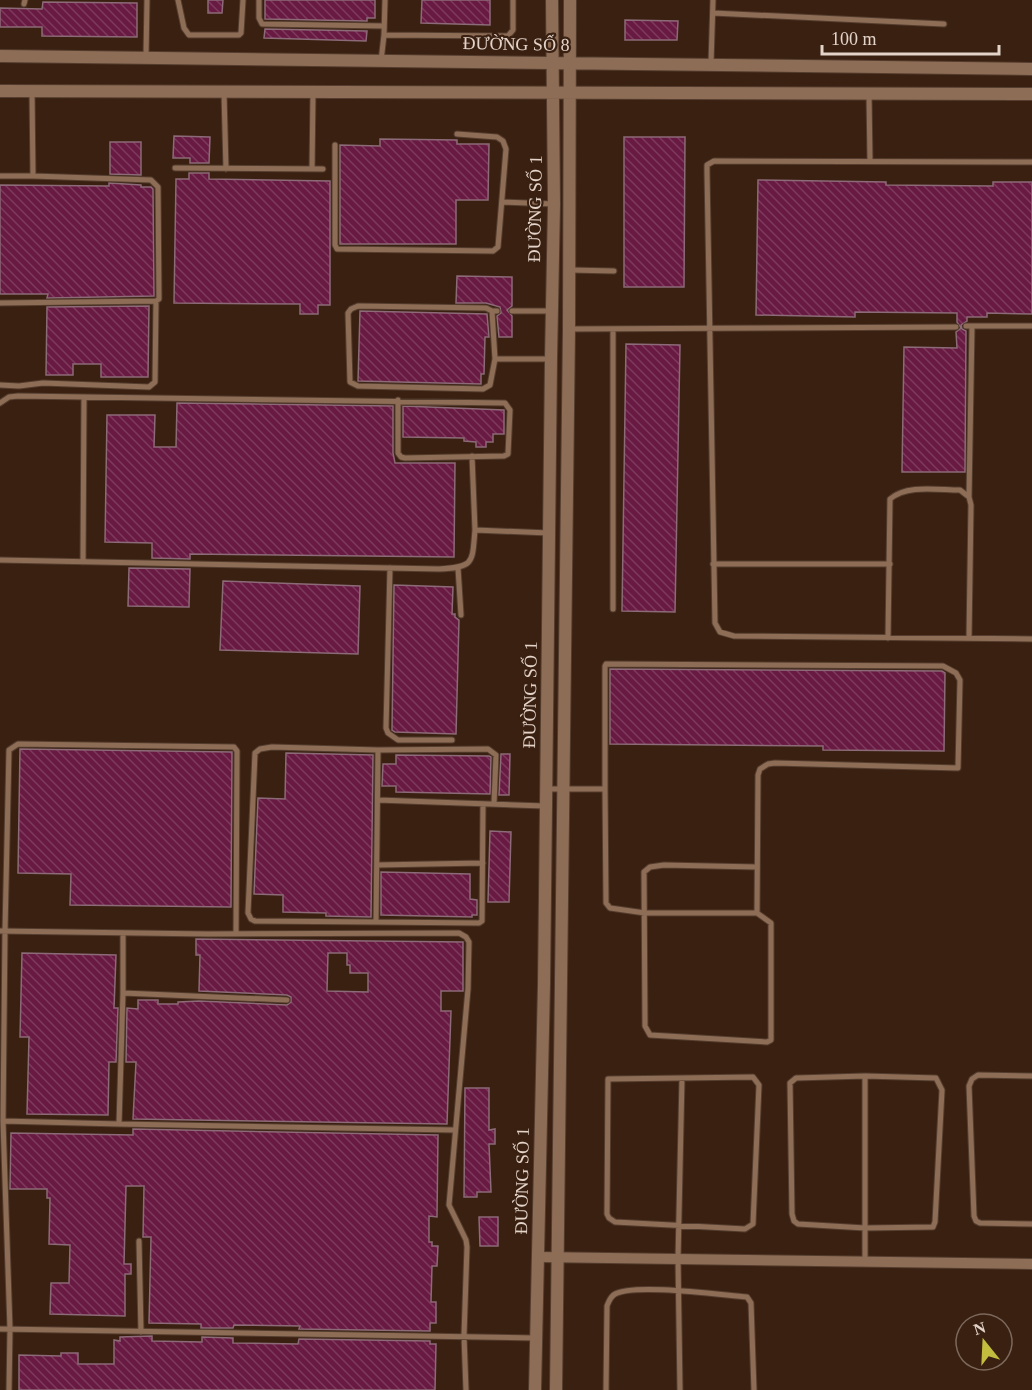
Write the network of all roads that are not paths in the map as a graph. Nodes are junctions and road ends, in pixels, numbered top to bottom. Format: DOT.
graph roads {
  1 [pos="147,0"];
  2 [pos="178,0"];
  3 [pos="243,0"];
  4 [pos="260,0"];
  5 [pos="384,0"];
  6 [pos="513,0"];
  7 [pos="552,0"];
  8 [pos="570,0"];
  9 [pos="714,0"];
  10 [pos="713,14"];
  11 [pos="944,24"];
  12 [pos="384,26"];
  13 [pos="384,35"];
  14 [pos="0,56"];
  15 [pos="146,58"];
  16 [pos="381,61"];
  17 [pos="552,63"];
  18 [pos="569,63"];
  19 [pos="710,65"];
  20 [pos="1032,69"];
  21 [pos="0,91"];
  22 [pos="33,91"];
  23 [pos="224,91"];
  24 [pos="313,92"];
  25 [pos="554,92"];
  26 [pos="571,92"];
  27 [pos="869,93"];
  28 [pos="1032,94"];
  29 [pos="457,134"];
  30 [pos="335,145"];
  31 [pos="870,161"];
  32 [pos="1032,162"];
  33 [pos="175,168"];
  34 [pos="226,169"];
  35 [pos="312,169"];
  36 [pos="323,169"];
  37 [pos="0,176"];
  38 [pos="33,176"];
  39 [pos="502,202"];
  40 [pos="554,204"];
  41 [pos="569,270"];
  42 [pos="614,271"];
  43 [pos="156,301"];
  44 [pos="0,303"];
  45 [pos="512,311"];
  46 [pos="552,311"];
  47 [pos="1032,326"];
  48 [pos="956,327"];
  49 [pos="709,328"];
  50 [pos="568,329"];
  51 [pos="613,329"];
  52 [pos="495,359"];
  53 [pos="551,359"];
  54 [pos="0,385"];
  55 [pos="84,397"];
  56 [pos="398,400"];
  57 [pos="0,403"];
  58 [pos="472,456"];
  59 [pos="969,497"];
  60 [pos="475,530"];
  61 [pos="549,533"];
  62 [pos="0,560"];
  63 [pos="83,562"];
  64 [pos="713,564"];
  65 [pos="890,564"];
  66 [pos="390,568"];
  67 [pos="458,568"];
  68 [pos="613,609"];
  69 [pos="461,615"];
  70 [pos="888,638"];
  71 [pos="969,638"];
  72 [pos="1032,639"];
  73 [pos="452,740"];
  74 [pos="378,750"];
  75 [pos="562,788"];
  76 [pos="547,789"];
  77 [pos="605,789"];
  78 [pos="378,800"];
  79 [pos="483,804"];
  80 [pos="494,804"];
  81 [pos="547,806"];
  82 [pos="483,863"];
  83 [pos="377,865"];
  84 [pos="757,867"];
  85 [pos="645,912"];
  86 [pos="757,913"];
  87 [pos="376,922"];
  88 [pos="2,931"];
  89 [pos="123,933"];
  90 [pos="236,934"];
  91 [pos="123,993"];
  92 [pos="287,1000"];
  93 [pos="865,1076"];
  94 [pos="1032,1076"];
  95 [pos="682,1078"];
  96 [pos="3,1121"];
  97 [pos="119,1124"];
  98 [pos="454,1130"];
  99 [pos="1032,1224"];
  100 [pos="679,1225"];
  101 [pos="865,1228"];
  102 [pos="140,1241"];
  103 [pos="538,1257"];
  104 [pos="557,1257"];
  105 [pos="678,1259"];
  106 [pos="865,1262"];
  107 [pos="1032,1264"];
  108 [pos="678,1291"];
  109 [pos="0,1329"];
  110 [pos="10,1329"];
  111 [pos="141,1332"];
  112 [pos="464,1336"];
  113 [pos="536,1338"];
  114 [pos="9,1390"];
  115 [pos="466,1390"];
  116 [pos="535,1390"];
  117 [pos="556,1390"];
  118 [pos="606,1390"];
  119 [pos="680,1390"];
  120 [pos="754,1390"];
  1 -- 15 [label="lane"];
  2 -- 3 [label="lane"];
  4 -- 12 [label="lane"];
  5 -- 12 [label="lane"];
  6 -- 13 [label="lane"];
  7 -- 17 [label="street, ĐƯỜNG SỐ 1"];
  8 -- 18 [label="street, ĐƯỜNG SỐ 1"];
  9 -- 10 [label="lane"];
  10 -- 11 [label="lane"];
  10 -- 19 [label="lane"];
  12 -- 13 [label="lane"];
  13 -- 16 [label="lane"];
  14 -- 15 [label="street, ĐƯỜNG SỐ 8"];
  15 -- 16 [label="street, ĐƯỜNG SỐ 8"];
  16 -- 17 [label="street, ĐƯỜNG SỐ 8"];
  17 -- 18 [label="street, ĐƯỜNG SỐ 8"];
  17 -- 25 [label="street, ĐƯỜNG SỐ 1"];
  18 -- 19 [label="street, ĐƯỜNG SỐ 8"];
  18 -- 26 [label="street, ĐƯỜNG SỐ 1"];
  19 -- 20 [label="street, ĐƯỜNG SỐ 8"];
  21 -- 22 [label="street"];
  22 -- 23 [label="street"];
  22 -- 38 [label="lane"];
  23 -- 24 [label="street"];
  23 -- 34 [label="lane"];
  24 -- 25 [label="street"];
  24 -- 35 [label="lane"];
  25 -- 26 [label="street"];
  25 -- 40 [label="street, ĐƯỜNG SỐ 1"];
  26 -- 27 [label="street"];
  26 -- 41 [label="street, ĐƯỜNG SỐ 1"];
  27 -- 28 [label="street"];
  27 -- 31 [label="lane"];
  29 -- 39 [label="lane"];
  30 -- 39 [label="lane"];
  31 -- 32 [label="lane"];
  31 -- 49 [label="lane"];
  33 -- 34 [label="lane"];
  34 -- 35 [label="lane"];
  35 -- 36 [label="lane"];
  37 -- 38 [label="lane"];
  38 -- 43 [label="lane"];
  39 -- 40 [label="lane"];
  40 -- 46 [label="street, ĐƯỜNG SỐ 1"];
  41 -- 42 [label="lane"];
  41 -- 50 [label="street, ĐƯỜNG SỐ 1"];
  43 -- 44 [label="lane"];
  43 -- 54 [label="lane"];
  45 -- 46 [label="lane"];
  46 -- 53 [label="street, ĐƯỜNG SỐ 1"];
  47 -- 59 [label="lane"];
  48 -- 49 [label="lane"];
  49 -- 51 [label="lane"];
  49 -- 64 [label="lane"];
  50 -- 51 [label="lane"];
  50 -- 75 [label="street, ĐƯỜNG SỐ 1"];
  51 -- 68 [label="lane"];
  52 -- 52 [label="lane"];
  52 -- 53 [label="lane"];
  53 -- 61 [label="street, ĐƯỜNG SỐ 1"];
  55 -- 56 [label="lane"];
  55 -- 57 [label="lane"];
  55 -- 63 [label="lane"];
  56 -- 58 [label="lane"];
  56 -- 58 [label="lane"];
  58 -- 60 [label="lane"];
  59 -- 65 [label="lane"];
  59 -- 71 [label="lane"];
  60 -- 61 [label="lane"];
  60 -- 67 [label="lane"];
  61 -- 76 [label="street, ĐƯỜNG SỐ 1"];
  62 -- 63 [label="lane"];
  63 -- 66 [label="lane"];
  64 -- 65 [label="lane"];
  64 -- 70 [label="lane"];
  65 -- 70 [label="lane"];
  66 -- 67 [label="lane"];
  66 -- 73 [label="lane"];
  67 -- 69 [label="lane"];
  70 -- 71 [label="lane"];
  71 -- 72 [label="lane"];
  74 -- 78 [label="lane"];
  74 -- 80 [label="lane"];
  74 -- 87 [label="lane"];
  75 -- 76 [label="lane"];
  75 -- 77 [label="lane"];
  75 -- 104 [label="street, ĐƯỜNG SỐ 1"];
  76 -- 81 [label="street, ĐƯỜNG SỐ 1"];
  77 -- 84 [label="lane"];
  77 -- 85 [label="lane"];
  78 -- 79 [label="lane"];
  78 -- 83 [label="lane"];
  79 -- 80 [label="lane"];
  79 -- 82 [label="lane"];
  80 -- 81 [label="lane"];
  81 -- 103 [label="street, ĐƯỜNG SỐ 1"];
  82 -- 83 [label="lane"];
  82 -- 87 [label="lane"];
  83 -- 87 [label="lane"];
  84 -- 85 [label="lane"];
  84 -- 86 [label="lane"];
  85 -- 86 [label="lane"];
  85 -- 86 [label="lane"];
  88 -- 89 [label="lane"];
  88 -- 90 [label="lane"];
  88 -- 96 [label="lane"];
  89 -- 90 [label="lane"];
  89 -- 91 [label="lane"];
  90 -- 98 [label="lane"];
  91 -- 92 [label="lane"];
  91 -- 97 [label="lane"];
  93 -- 101 [label="lane"];
  93 -- 101 [label="lane"];
  93 -- 101 [label="lane"];
  94 -- 99 [label="lane"];
  95 -- 100 [label="lane"];
  95 -- 100 [label="lane"];
  95 -- 100 [label="lane"];
  96 -- 97 [label="lane"];
  96 -- 110 [label="lane"];
  97 -- 98 [label="lane"];
  98 -- 112 [label="lane"];
  100 -- 105 [label="lane"];
  101 -- 106 [label="lane"];
  102 -- 111 [label="lane"];
  103 -- 104 [label="street"];
  103 -- 113 [label="street, ĐƯỜNG SỐ 1"];
  104 -- 105 [label="street"];
  104 -- 117 [label="street, ĐƯỜNG SỐ 1"];
  105 -- 106 [label="street"];
  105 -- 108 [label="lane"];
  106 -- 107 [label="street"];
  108 -- 118 [label="lane"];
  108 -- 119 [label="lane"];
  108 -- 120 [label="lane"];
  109 -- 110 [label="lane"];
  110 -- 111 [label="lane"];
  110 -- 114 [label="lane"];
  111 -- 112 [label="lane"];
  112 -- 113 [label="lane"];
  112 -- 115 [label="lane"];
  113 -- 116 [label="street, ĐƯỜNG SỐ 1"];
}
